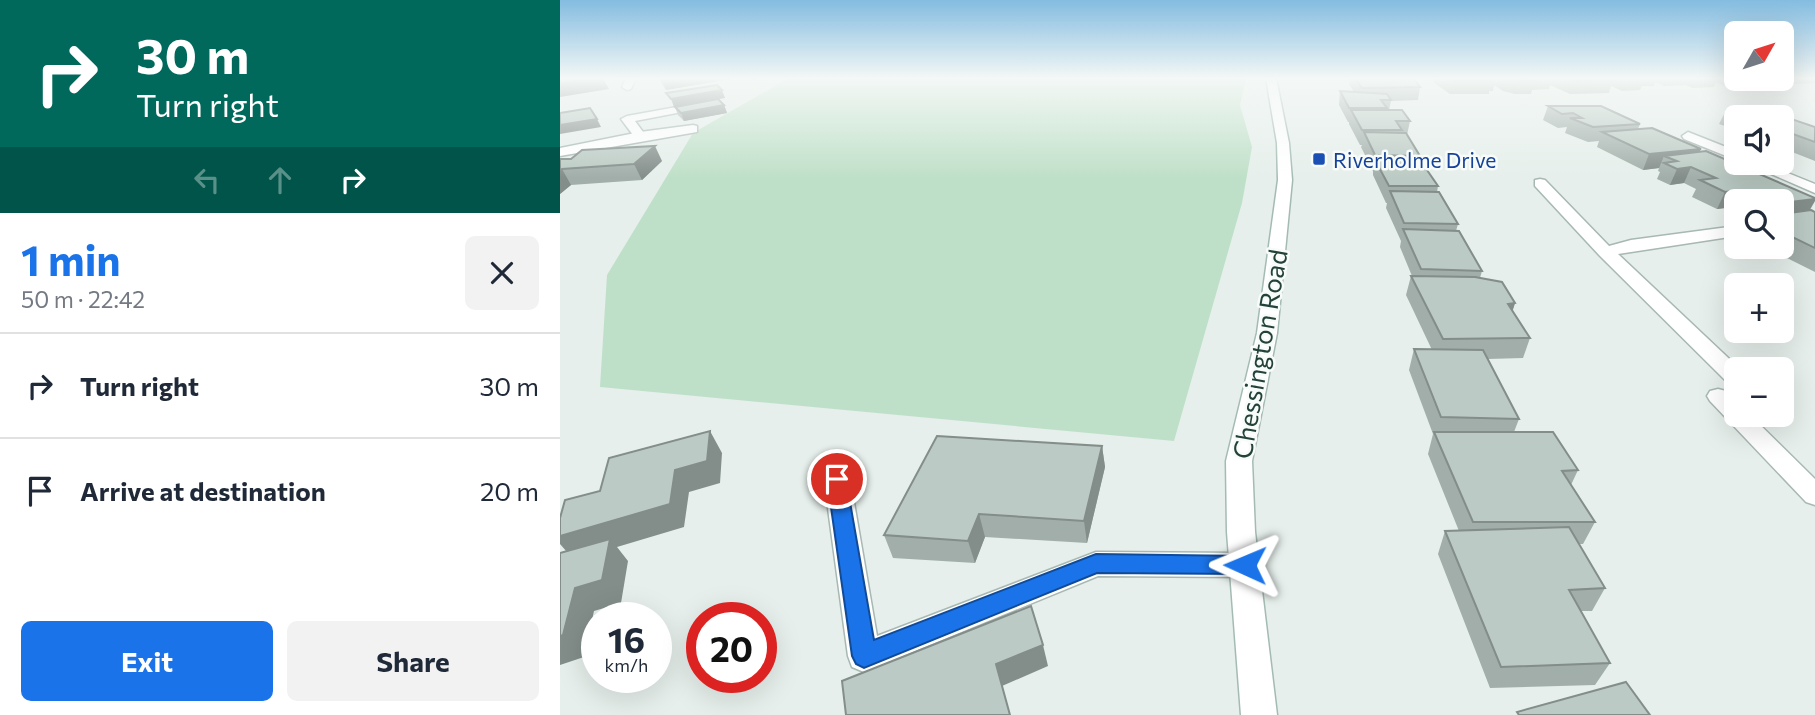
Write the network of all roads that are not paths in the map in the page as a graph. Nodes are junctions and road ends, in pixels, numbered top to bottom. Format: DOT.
graph roads {
  1 [pos="669,111"];
  2 [pos="1277,111"];
  3 [pos="693,129"];
  4 [pos="640,136"];
  5 [pos="1688,136"];
  6 [pos="1724,151"];
  7 [pos="560,152"];
  8 [pos="1781,175"];
  9 [pos="1540,183"];
  10 [pos="1815,189"];
  11 [pos="1724,233"];
  12 [pos="1606,252"];
  13 [pos="1724,366"];
  14 [pos="1718,396"];
  15 [pos="837,479"];
  16 [pos="1815,495"];
  17 [pos="1245,565"];
  18 [pos="1259,715"];
  1 -- 4 [label="main road"];
  2 -- 17 [label="main road, Chessington Road"];
  3 -- 4 [label="main road"];
  4 -- 7 [label="main road"];
  5 -- 6 [label="main road"];
  8 -- 10 [label="main road"];
  9 -- 12 [label="main road"];
  11 -- 12 [label="main road"];
  12 -- 13 [label="main road"];
  14 -- 16 [label="main road"];
  15 -- 17 [label="main road"];
  17 -- 18 [label="main road, Chessington Road"];
}
